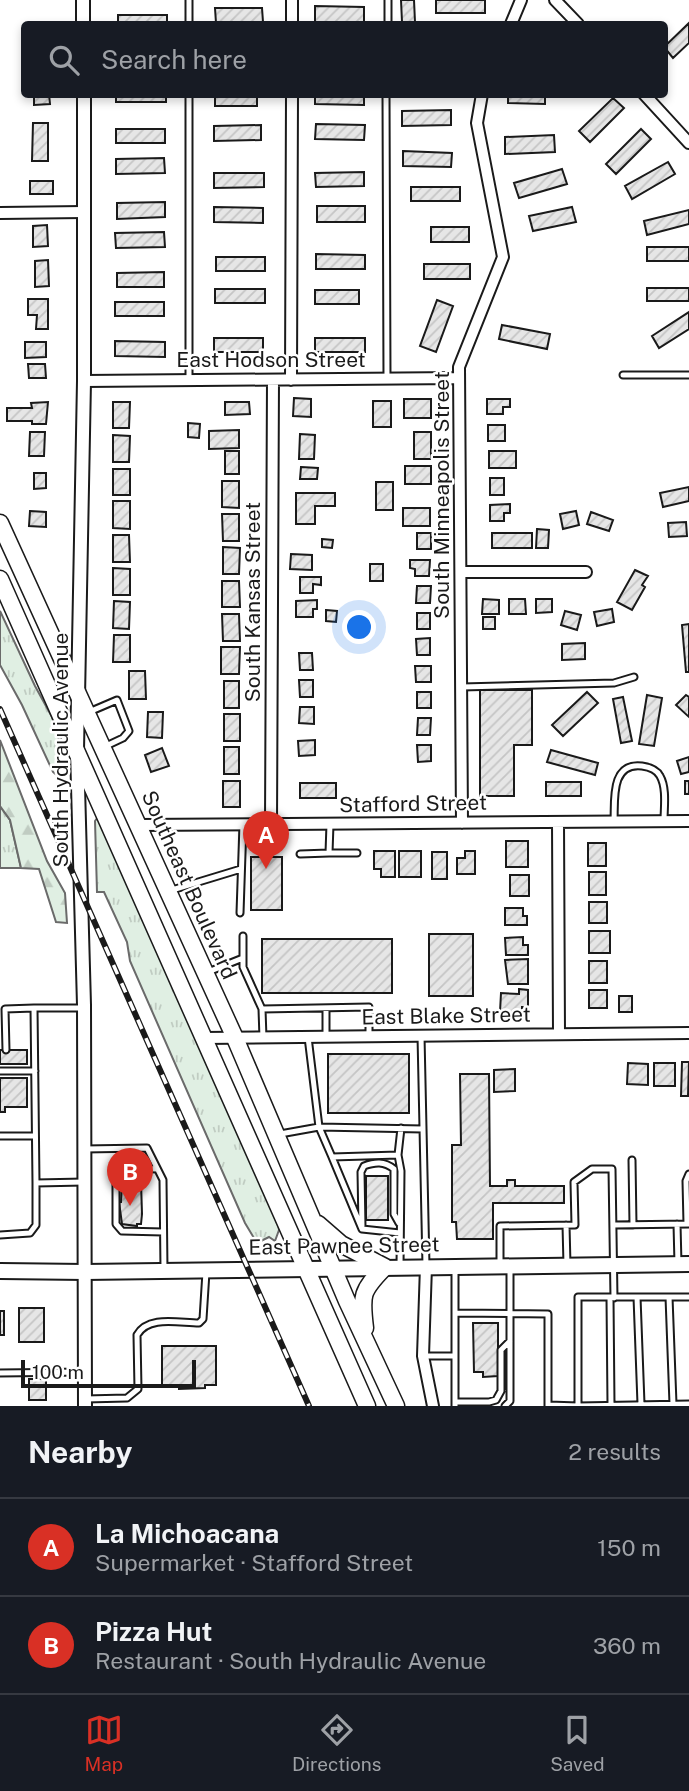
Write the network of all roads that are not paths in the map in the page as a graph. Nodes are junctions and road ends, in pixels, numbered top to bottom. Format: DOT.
graph roads {
  1 [pos="83,0"];
  2 [pos="189,0"];
  3 [pos="292,0"];
  4 [pos="388,0"];
  5 [pos="522,0"];
  6 [pos="555,0"];
  7 [pos="83,21"];
  8 [pos="189,21"];
  9 [pos="292,21"];
  10 [pos="388,21"];
  11 [pos="512,21"];
  12 [pos="575,21"];
  13 [pos="84,98"];
  14 [pos="189,98"];
  15 [pos="292,98"];
  16 [pos="386,98"];
  17 [pos="481,98"];
  18 [pos="648,98"];
  19 [pos="689,143"];
  20 [pos="84,212"];
  21 [pos="0,213"];
  22 [pos="623,375"];
  23 [pos="689,375"];
  24 [pos="458,378"];
  25 [pos="387,379"];
  26 [pos="190,380"];
  27 [pos="273,380"];
  28 [pos="291,380"];
  29 [pos="84,381"];
  30 [pos="0,523"];
  31 [pos="461,572"];
  32 [pos="586,572"];
  33 [pos="0,579"];
  34 [pos="634,677"];
  35 [pos="462,687"];
  36 [pos="78,693"];
  37 [pos="87,713"];
  38 [pos="103,748"];
  39 [pos="77,750"];
  40 [pos="614,821"];
  41 [pos="664,821"];
  42 [pos="689,821"];
  43 [pos="558,822"];
  44 [pos="462,823"];
  45 [pos="243,824"];
  46 [pos="271,824"];
  47 [pos="330,824"];
  48 [pos="138,825"];
  49 [pos="330,853"];
  50 [pos="357,853"];
  51 [pos="300,854"];
  52 [pos="241,869"];
  53 [pos="169,891"];
  54 [pos="240,913"];
  55 [pos="243,936"];
  56 [pos="243,958"];
  57 [pos="205,974"];
  58 [pos="34,1008"];
  59 [pos="326,1008"];
  60 [pos="84,1009"];
  61 [pos="262,1009"];
  62 [pos="689,1033"];
  63 [pos="559,1034"];
  64 [pos="421,1036"];
  65 [pos="308,1037"];
  66 [pos="326,1037"];
  67 [pos="369,1037"];
  68 [pos="204,1038"];
  69 [pos="235,1038"];
  70 [pos="263,1038"];
  71 [pos="6,1050"];
  72 [pos="4,1069"];
  73 [pos="35,1071"];
  74 [pos="319,1127"];
  75 [pos="401,1128"];
  76 [pos="423,1129"];
  77 [pos="276,1135"];
  78 [pos="0,1136"];
  79 [pos="35,1136"];
  80 [pos="84,1149"];
  81 [pos="398,1155"];
  82 [pos="332,1157"];
  83 [pos="632,1160"];
  84 [pos="157,1169"];
  85 [pos="689,1174"];
  86 [pos="84,1182"];
  87 [pos="36,1183"];
  88 [pos="312,1218"];
  89 [pos="677,1224"];
  90 [pos="688,1224"];
  91 [pos="566,1225"];
  92 [pos="613,1225"];
  93 [pos="633,1225"];
  94 [pos="362,1229"];
  95 [pos="400,1229"];
  96 [pos="163,1232"];
  97 [pos="0,1234"];
  98 [pos="614,1264"];
  99 [pos="683,1264"];
  100 [pos="455,1265"];
  101 [pos="505,1265"];
  102 [pos="567,1265"];
  103 [pos="392,1266"];
  104 [pos="426,1266"];
  105 [pos="306,1267"];
  106 [pos="332,1267"];
  107 [pos="206,1269"];
  108 [pos="164,1270"];
  109 [pos="0,1271"];
  110 [pos="85,1272"];
  111 [pos="637,1297"];
  112 [pos="669,1297"];
  113 [pos="689,1297"];
  114 [pos="612,1298"];
  115 [pos="455,1313"];
  116 [pos="510,1313"];
  117 [pos="510,1341"];
  118 [pos="367,1344"];
  119 [pos="423,1356"];
  120 [pos="455,1356"];
  121 [pos="85,1372"];
  122 [pos="0,1373"];
  123 [pos="85,1403"];
  124 [pos="455,1404"];
  125 [pos="641,1404"];
  126 [pos="673,1404"];
  127 [pos="689,1404"];
  128 [pos="611,1405"];
  129 [pos="367,1406"];
  130 [pos="396,1406"];
  131 [pos="433,1406"];
  132 [pos="505,1406"];
  133 [pos="549,1406"];
  134 [pos="578,1406"];
  1 -- 7 [label="street"];
  2 -- 8 [label="lane"];
  3 -- 9 [label="street"];
  4 -- 10 [label="lane"];
  5 -- 11 [label="street"];
  6 -- 12 [label="street"];
  13 -- 20 [label="street, South Hydraulic Avenue"];
  14 -- 26 [label="lane"];
  15 -- 28 [label="street"];
  16 -- 25 [label="lane"];
  17 -- 24 [label="street, South Minneapolis Street"];
  18 -- 19 [label="street"];
  20 -- 21 [label="street"];
  20 -- 29 [label="street, South Hydraulic Avenue"];
  22 -- 23 [label="lane"];
  24 -- 25 [label="street, East Hodson Street"];
  24 -- 31 [label="street, South Minneapolis Street"];
  25 -- 28 [label="street, East Hodson Street"];
  26 -- 27 [label="street, East Hodson Street"];
  26 -- 29 [label="street, East Hodson Street"];
  27 -- 28 [label="street, East Hodson Street"];
  27 -- 46 [label="street, South Kansas Street"];
  29 -- 36 [label="street, South Hydraulic Avenue"];
  30 -- 36 [label="main road, Southeast Boulevard"];
  31 -- 32 [label="street"];
  31 -- 35 [label="street, South Minneapolis Street"];
  33 -- 39 [label="main road"];
  34 -- 35 [label="lane"];
  35 -- 44 [label="street, South Minneapolis Street"];
  36 -- 37 [label="main road, Southeast Boulevard"];
  36 -- 39 [label="street, South Hydraulic Avenue"];
  37 -- 38 [label="main road, Southeast Boulevard"];
  37 -- 38 [label="lane"];
  38 -- 48 [label="main road, Southeast Boulevard"];
  39 -- 60 [label="street, South Hydraulic Avenue"];
  39 -- 68 [label="main road"];
  40 -- 41 [label="street, Stafford Street"];
  40 -- 41 [label="lane"];
  40 -- 43 [label="street, Stafford Street"];
  41 -- 42 [label="street, Stafford Street"];
  43 -- 44 [label="street, Stafford Street"];
  43 -- 63 [label="street"];
  44 -- 47 [label="street, Stafford Street"];
  45 -- 46 [label="street, Stafford Street"];
  45 -- 48 [label="street, Stafford Street"];
  45 -- 52 [label="lane"];
  46 -- 47 [label="street, Stafford Street"];
  47 -- 49 [label="lane"];
  48 -- 53 [label="main road, Southeast Boulevard"];
  49 -- 50 [label="lane"];
  49 -- 51 [label="lane"];
  52 -- 53 [label="lane"];
  52 -- 54 [label="lane"];
  53 -- 57 [label="main road, Southeast Boulevard"];
  55 -- 56 [label="lane"];
  56 -- 57 [label="lane"];
  56 -- 61 [label="lane"];
  57 -- 69 [label="main road, Southeast Boulevard"];
  58 -- 60 [label="lane"];
  58 -- 71 [label="lane"];
  58 -- 73 [label="lane"];
  59 -- 61 [label="lane"];
  59 -- 66 [label="lane"];
  59 -- 67 [label="lane"];
  60 -- 80 [label="street, South Hydraulic Avenue"];
  61 -- 70 [label="lane"];
  62 -- 63 [label="street, East Blake Street"];
  63 -- 64 [label="street, East Blake Street"];
  64 -- 67 [label="street, East Blake Street"];
  64 -- 76 [label="lane"];
  65 -- 66 [label="street, East Blake Street"];
  65 -- 70 [label="street, East Blake Street"];
  65 -- 74 [label="lane"];
  66 -- 67 [label="street, East Blake Street"];
  68 -- 69 [label="street, East Blake Street"];
  68 -- 105 [label="main road"];
  69 -- 70 [label="street, East Blake Street"];
  69 -- 77 [label="main road, Southeast Boulevard"];
  72 -- 73 [label="lane"];
  73 -- 79 [label="lane"];
  74 -- 75 [label="lane"];
  74 -- 77 [label="lane"];
  74 -- 82 [label="lane"];
  75 -- 76 [label="lane"];
  75 -- 81 [label="lane"];
  76 -- 104 [label="lane"];
  77 -- 88 [label="main road, Southeast Boulevard"];
  78 -- 79 [label="lane"];
  79 -- 87 [label="lane"];
  80 -- 84 [label="lane"];
  80 -- 86 [label="street, South Hydraulic Avenue"];
  81 -- 82 [label="lane"];
  81 -- 95 [label="lane"];
  82 -- 94 [label="lane"];
  83 -- 93 [label="lane"];
  84 -- 96 [label="lane"];
  84 -- 96 [label="lane"];
  85 -- 90 [label="lane"];
  86 -- 87 [label="lane"];
  86 -- 110 [label="street, South Hydraulic Avenue"];
  87 -- 97 [label="lane"];
  88 -- 103 [label="main road"];
  88 -- 106 [label="main road, Southeast Boulevard"];
  89 -- 90 [label="lane"];
  89 -- 93 [label="lane"];
  89 -- 99 [label="lane"];
  91 -- 92 [label="lane"];
  91 -- 101 [label="lane"];
  91 -- 102 [label="lane"];
  92 -- 93 [label="lane"];
  92 -- 98 [label="lane"];
  94 -- 95 [label="lane"];
  94 -- 95 [label="lane"];
  95 -- 103 [label="lane"];
  96 -- 108 [label="lane"];
  98 -- 99 [label="main road, East Pawnee Street"];
  98 -- 102 [label="main road, East Pawnee Street"];
  98 -- 114 [label="lane"];
  100 -- 101 [label="main road, East Pawnee Street"];
  100 -- 104 [label="main road, East Pawnee Street"];
  100 -- 115 [label="lane"];
  101 -- 102 [label="main road, East Pawnee Street"];
  101 -- 116 [label="lane"];
  103 -- 104 [label="main road, East Pawnee Street"];
  103 -- 106 [label="main road, East Pawnee Street"];
  103 -- 118 [label="main road"];
  104 -- 119 [label="street"];
  105 -- 106 [label="main road, East Pawnee Street"];
  105 -- 107 [label="main road, East Pawnee Street"];
  105 -- 129 [label="main road"];
  106 -- 118 [label="main road, Southeast Boulevard"];
  107 -- 108 [label="main road, East Pawnee Street"];
  107 -- 123 [label="lane"];
  108 -- 110 [label="main road, East Pawnee Street"];
  109 -- 110 [label="main road, East Pawnee Street"];
  110 -- 121 [label="street, South Hydraulic Avenue"];
  111 -- 112 [label="lane"];
  111 -- 114 [label="lane"];
  111 -- 125 [label="lane"];
  112 -- 113 [label="lane"];
  112 -- 126 [label="lane"];
  114 -- 128 [label="lane"];
  114 -- 134 [label="lane"];
  115 -- 116 [label="lane"];
  115 -- 120 [label="lane"];
  116 -- 117 [label="lane"];
  116 -- 133 [label="lane"];
  117 -- 124 [label="lane"];
  117 -- 132 [label="lane"];
  118 -- 130 [label="main road, Southeast Boulevard"];
  119 -- 120 [label="lane"];
  119 -- 131 [label="street"];
  120 -- 124 [label="lane"];
  121 -- 122 [label="lane"];
  121 -- 123 [label="street, South Hydraulic Avenue"];
  125 -- 126 [label="lane"];
  125 -- 128 [label="lane"];
  126 -- 127 [label="lane"];
  128 -- 134 [label="lane"];
  133 -- 134 [label="lane"];
}
